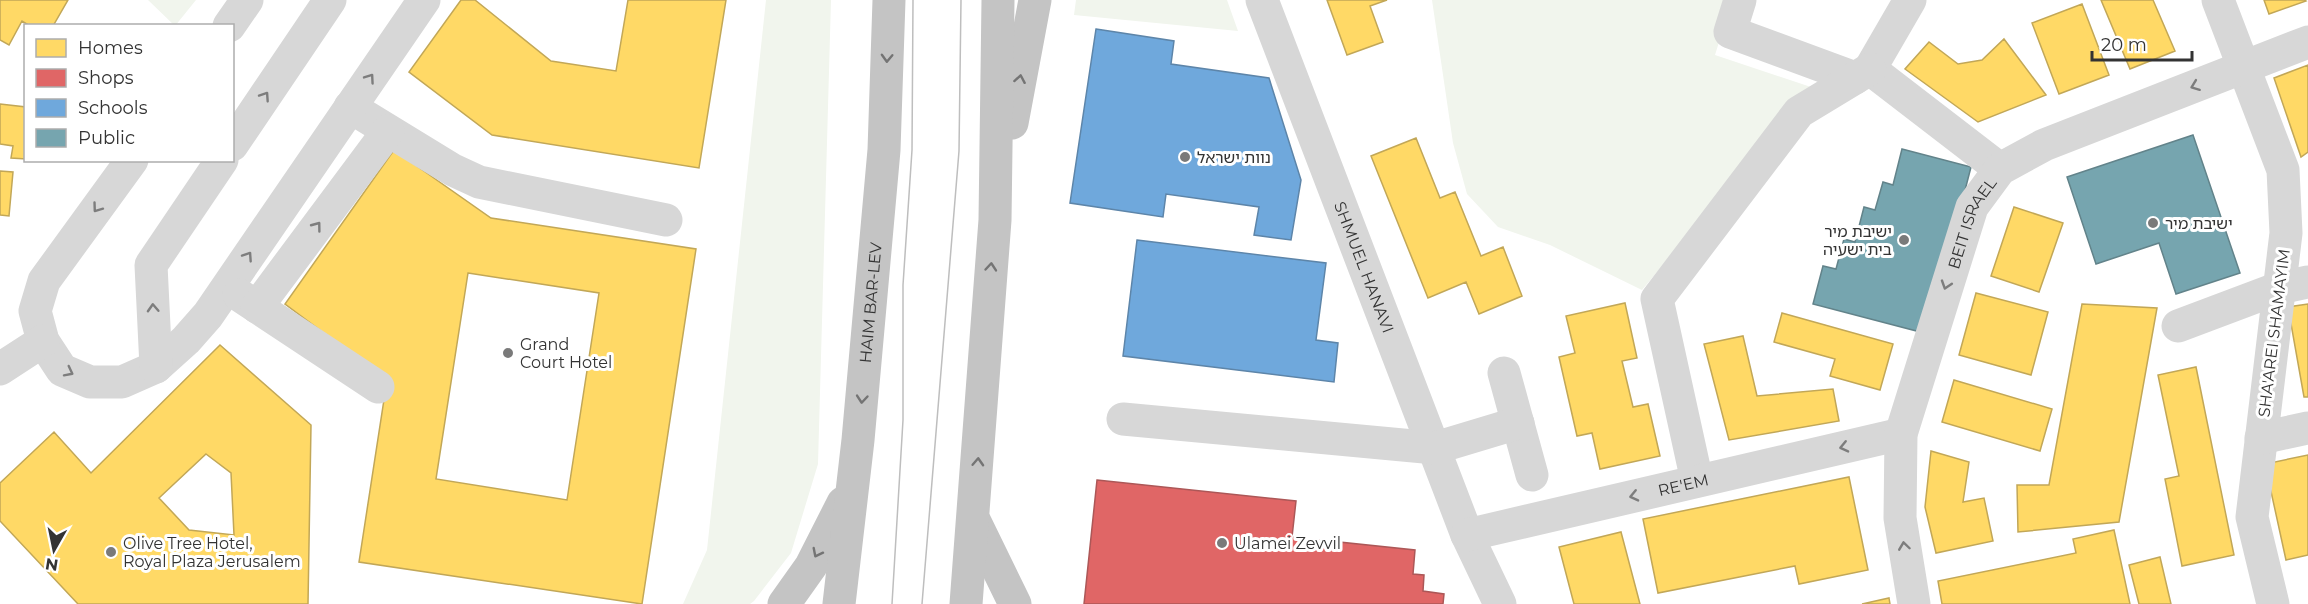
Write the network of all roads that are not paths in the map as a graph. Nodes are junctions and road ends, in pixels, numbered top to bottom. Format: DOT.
graph roads {
  1 [pos="247,0"];
  2 [pos="330,0"];
  3 [pos="424,0"];
  4 [pos="889,0"];
  5 [pos="998,0"];
  6 [pos="1035,0"];
  7 [pos="1262,0"];
  8 [pos="1740,0"];
  9 [pos="1910,0"];
  10 [pos="2218,0"];
  11 [pos="230,24"];
  12 [pos="2308,42"];
  13 [pos="2244,67"];
  14 [pos="1862,73"];
  15 [pos="350,107"];
  16 [pos="388,131"];
  17 [pos="234,142"];
  18 [pos="131,162"];
  19 [pos="221,162"];
  20 [pos="2000,169"];
  21 [pos="2297,191"];
  22 [pos="666,220"];
  23 [pos="995,220"];
  24 [pos="2294,285"];
  25 [pos="227,286"];
  26 [pos="257,307"];
  27 [pos="2178,326"];
  28 [pos="43,341"];
  29 [pos="156,367"];
  30 [pos="0,369"];
  31 [pos="1504,373"];
  32 [pos="378,387"];
  33 [pos="1123,419"];
  34 [pos="1518,423"];
  35 [pos="2308,428"];
  36 [pos="1901,434"];
  37 [pos="2261,438"];
  38 [pos="1435,448"];
  39 [pos="1532,474"];
  40 [pos="1697,481"];
  41 [pos="853,482"];
  42 [pos="975,520"];
  43 [pos="1467,535"];
  44 [pos="784,604"];
  45 [pos="839,604"];
  46 [pos="966,604"];
  47 [pos="1015,604"];
  48 [pos="1476,604"];
  49 [pos="1500,604"];
  50 [pos="1914,604"];
  51 [pos="2273,604"];
  1 -- 11 [label="street"];
  17 -- 2 [label="street, one-way"];
  15 -- 3 [label="street, one-way"];
  4 -- 41 [label="highway, HAIM BAR-LEV, one-way"];
  5 -- 23 [label="highway"];
  23 -- 6 [label="highway, one-way"];
  7 -- 38 [label="street, SHMUEL HANAVI"];
  8 -- 14 [label="street"];
  9 -- 14 [label="street"];
  10 -- 13 [label="street, SHA'AREI SHAMAYIM"];
  12 -- 13 [label="street, BEIT ISRAEL"];
  13 -- 20 [label="street, BEIT ISRAEL, one-way"];
  13 -- 21 [label="street, SHA'AREI SHAMAYIM"];
  14 -- 20 [label="street"];
  14 -- 40 [label="street"];
  15 -- 16 [label="street"];
  25 -- 15 [label="street, one-way"];
  16 -- 22 [label="street"];
  26 -- 16 [label="street, one-way"];
  18 -- 28 [label="street, one-way"];
  29 -- 19 [label="street, one-way"];
  20 -- 36 [label="street, BEIT ISRAEL, one-way"];
  21 -- 24 [label="street, SHA'AREI SHAMAYIM"];
  42 -- 23 [label="highway, one-way"];
  24 -- 27 [label="street"];
  24 -- 37 [label="street, SHA'AREI SHAMAYIM"];
  25 -- 26 [label="street"];
  25 -- 29 [label="street"];
  26 -- 32 [label="street"];
  28 -- 29 [label="street, one-way"];
  28 -- 30 [label="street"];
  31 -- 34 [label="street"];
  33 -- 38 [label="street"];
  34 -- 38 [label="street"];
  34 -- 39 [label="street"];
  35 -- 37 [label="street"];
  36 -- 40 [label="street, RE'EM, one-way"];
  50 -- 36 [label="street, BEIT ISRAEL, one-way"];
  37 -- 51 [label="street, SHA'AREI SHAMAYIM"];
  38 -- 43 [label="street, SHMUEL HANAVI"];
  40 -- 43 [label="street, RE'EM, one-way"];
  41 -- 44 [label="highway, one-way"];
  41 -- 45 [label="highway, HAIM BAR-LEV"];
  42 -- 46 [label="highway"];
  42 -- 47 [label="highway"];
  43 -- 48 [label="street, SHMUEL HANAVI"];
  43 -- 49 [label="street, SHMUEL HANAVI"];
}
